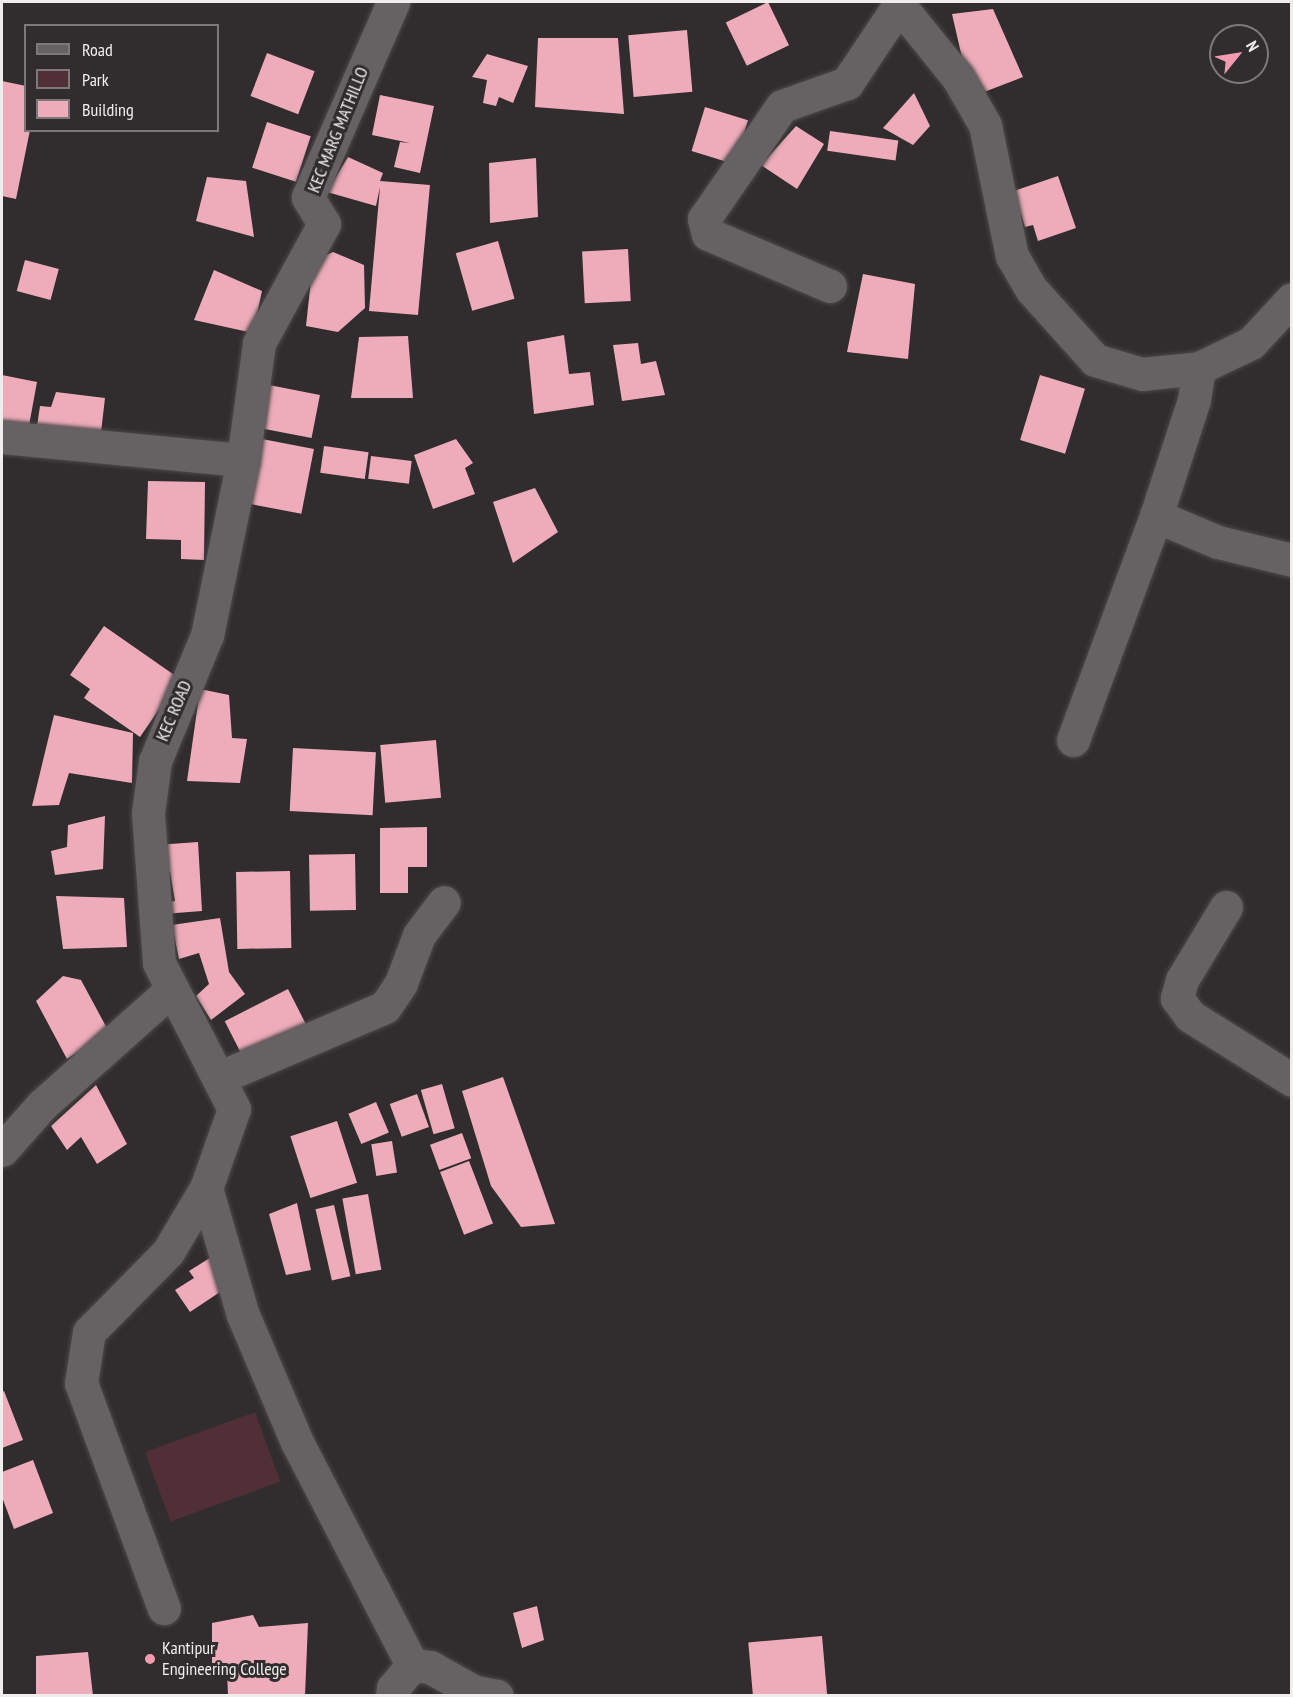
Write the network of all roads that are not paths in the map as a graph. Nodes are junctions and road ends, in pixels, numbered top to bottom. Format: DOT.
graph roads {
  1 [pos="393,2"];
  2 [pos="900,4"];
  3 [pos="830,286"];
  4 [pos="1292,299"];
  5 [pos="1199,368"];
  6 [pos="2,437"];
  7 [pos="243,460"];
  8 [pos="1156,516"];
  9 [pos="1292,560"];
  10 [pos="1073,740"];
  11 [pos="444,902"];
  12 [pos="1226,907"];
  13 [pos="172,988"];
  14 [pos="218,1078"];
  15 [pos="1292,1080"];
  16 [pos="2,1150"];
  17 [pos="206,1188"];
  18 [pos="164,1608"];
  19 [pos="412,1665"];
  20 [pos="392,1695"];
  21 [pos="497,1695"];
  1 -- 7 [label="street, KEC MARG MATHILLO"];
  2 -- 3 [label="street"];
  2 -- 5 [label="street"];
  4 -- 5 [label="street"];
  5 -- 8 [label="street"];
  6 -- 7 [label="street"];
  7 -- 13 [label="street, KEC ROAD"];
  8 -- 9 [label="street"];
  8 -- 10 [label="street"];
  11 -- 14 [label="street"];
  12 -- 15 [label="street"];
  13 -- 14 [label="street, KEC ROAD"];
  13 -- 16 [label="street"];
  14 -- 17 [label="street, KEC ROAD"];
  17 -- 18 [label="street, KEC ROAD"];
  17 -- 19 [label="street"];
  19 -- 20 [label="street"];
  19 -- 21 [label="street"];
}
